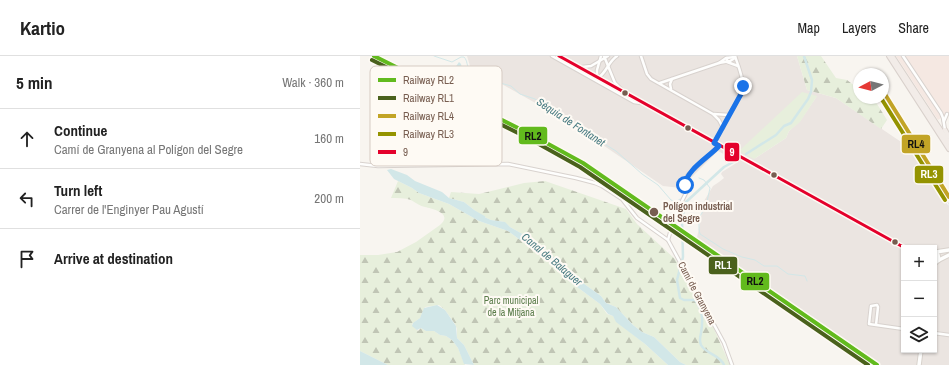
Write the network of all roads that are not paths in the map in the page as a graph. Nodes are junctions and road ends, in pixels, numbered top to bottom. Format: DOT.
graph roads {
  1 [pos="552,56"];
  2 [pos="559,56"];
  3 [pos="601,56"];
  4 [pos="606,56"];
  5 [pos="615,56"];
  6 [pos="641,56"];
  7 [pos="889,56"];
  8 [pos="892,56"];
  9 [pos="903,56"];
  10 [pos="564,57"];
  11 [pos="727,57"];
  12 [pos="735,57"];
  13 [pos="600,60"];
  14 [pos="727,62"];
  15 [pos="719,63"];
  16 [pos="608,65"];
  17 [pos="738,66"];
  18 [pos="580,68"];
  19 [pos="598,68"];
  20 [pos="605,71"];
  21 [pos="598,78"];
  22 [pos="593,79"];
  23 [pos="672,79"];
  24 [pos="600,83"];
  25 [pos="659,84"];
  26 [pos="671,90"];
  27 [pos="623,91"];
  28 [pos="643,104"];
  29 [pos="941,112"];
  30 [pos="713,114"];
  31 [pos="948,114"];
  32 [pos="723,116"];
  33 [pos="729,116"];
  34 [pos="719,120"];
  35 [pos="727,120"];
  36 [pos="944,122"];
  37 [pos="723,128"];
  38 [pos="945,130"];
  39 [pos="949,137"];
  40 [pos="714,143"];
  41 [pos="949,143"];
  42 [pos="719,146"];
  43 [pos="949,149"];
  44 [pos="360,164"];
  45 [pos="502,164"];
  46 [pos="370,165"];
  47 [pos="668,240"];
  48 [pos="901,246"];
  49 [pos="949,250"];
  50 [pos="937,252"];
  51 [pos="949,255"];
  52 [pos="937,261"];
  53 [pos="876,325"];
  54 [pos="901,329"];
  55 [pos="937,333"];
  56 [pos="949,335"];
  57 [pos="921,353"];
  58 [pos="732,365"];
  59 [pos="919,365"];
  1 -- 22 [label="street"];
  2 -- 10 [label="street"];
  3 -- 13 [label="street"];
  4 -- 13 [label="street"];
  4 -- 16 [label="street"];
  5 -- 16 [label="street"];
  6 -- 25 [label="street"];
  7 -- 43 [label="highway"];
  8 -- 41 [label="highway"];
  9 -- 29 [label="street"];
  10 -- 18 [label="street"];
  11 -- 12 [label="street"];
  11 -- 14 [label="street"];
  11 -- 15 [label="street"];
  12 -- 14 [label="street"];
  12 -- 17 [label="street"];
  13 -- 18 [label="street"];
  13 -- 19 [label="street"];
  14 -- 15 [label="street"];
  14 -- 17 [label="street"];
  15 -- 23 [label="street"];
  16 -- 20 [label="street"];
  16 -- 27 [label="street"];
  17 -- 33 [label="street"];
  18 -- 21 [label="street"];
  19 -- 20 [label="street"];
  19 -- 21 [label="street"];
  20 -- 21 [label="street"];
  21 -- 22 [label="street"];
  21 -- 24 [label="street"];
  21 -- 27 [label="street"];
  22 -- 24 [label="street"];
  23 -- 25 [label="street"];
  23 -- 26 [label="street"];
  24 -- 28 [label="street"];
  25 -- 26 [label="street"];
  26 -- 30 [label="street"];
  27 -- 28 [label="street"];
  28 -- 40 [label="street"];
  29 -- 31 [label="street"];
  29 -- 36 [label="street"];
  30 -- 32 [label="street"];
  30 -- 34 [label="street"];
  31 -- 36 [label="street"];
  32 -- 33 [label="street"];
  32 -- 35 [label="street"];
  33 -- 35 [label="street"];
  34 -- 35 [label="street"];
  34 -- 37 [label="street"];
  35 -- 37 [label="street"];
  36 -- 38 [label="street"];
  37 -- 40 [label="street"];
  38 -- 39 [label="highway"];
  40 -- 42 [label="street"];
  42 -- 47 [label="street"];
  42 -- 48 [label="street"];
  44 -- 46 [label="street, Camí de Granyena"];
  45 -- 47 [label="street, Camí de Granyena"];
  47 -- 58 [label="street, Camí de Granyena"];
  49 -- 50 [label="main road"];
  51 -- 52 [label="main road"];
  53 -- 53 [label="street"];
  53 -- 54 [label="street"];
  55 -- 56 [label="street"];
  57 -- 59 [label="main road"];
}
